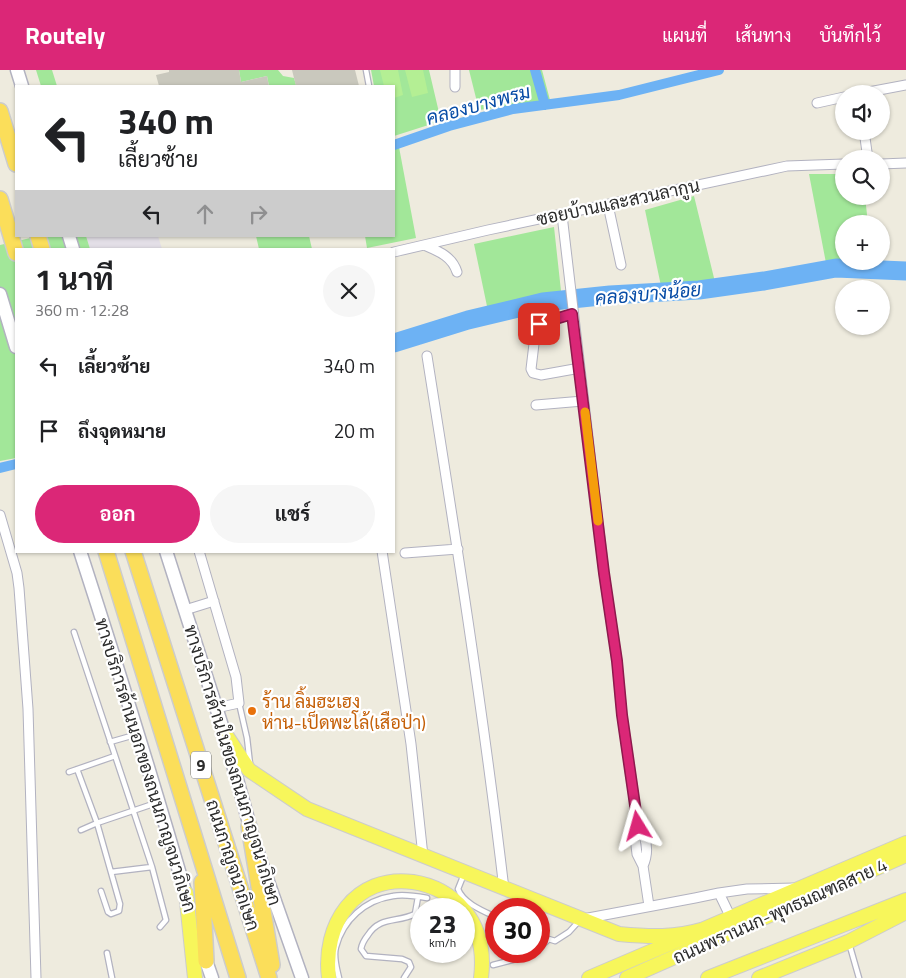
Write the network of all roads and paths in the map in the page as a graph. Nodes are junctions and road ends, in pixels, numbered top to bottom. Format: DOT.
graph roads {
  1 [pos="17,70"];
  2 [pos="366,70"];
  3 [pos="456,70"];
  4 [pos="22,85"];
  5 [pos="369,85"];
  6 [pos="906,85"];
  7 [pos="455,87"];
  8 [pos="890,88"];
  9 [pos="835,99"];
  10 [pos="817,102"];
  11 [pos="0,111"];
  12 [pos="15,160"];
  13 [pos="906,163"];
  14 [pos="835,164"];
  15 [pos="890,164"];
  16 [pos="0,199"];
  17 [pos="608,205"];
  18 [pos="562,215"];
  19 [pos="424,245"];
  20 [pos="15,250"];
  21 [pos="395,252"];
  22 [pos="621,265"];
  23 [pos="458,272"];
  24 [pos="0,294"];
  25 [pos="572,314"];
  26 [pos="15,344"];
  27 [pos="427,356"];
  28 [pos="580,368"];
  29 [pos="583,401"];
  30 [pos="536,405"];
  31 [pos="0,516"];
  32 [pos="458,549"];
  33 [pos="81,553"];
  34 [pos="107,553"];
  35 [pos="134,553"];
  36 [pos="167,553"];
  37 [pos="200,553"];
  38 [pos="382,553"];
  39 [pos="405,553"];
  40 [pos="214,601"];
  41 [pos="185,610"];
  42 [pos="74,632"];
  43 [pos="239,703"];
  44 [pos="216,708"];
  45 [pos="224,732"];
  46 [pos="139,734"];
  47 [pos="110,742"];
  48 [pos="116,756"];
  49 [pos="77,769"];
  50 [pos="249,770"];
  51 [pos="69,772"];
  52 [pos="158,803"];
  53 [pos="134,811"];
  54 [pos="97,823"];
  55 [pos="249,826"];
  56 [pos="82,830"];
  57 [pos="906,843"];
  58 [pos="906,855"];
  59 [pos="423,856"];
  60 [pos="201,858"];
  61 [pos="152,868"];
  62 [pos="110,872"];
  63 [pos="465,873"];
  64 [pos="800,888"];
  65 [pos="504,889"];
  66 [pos="101,891"];
  67 [pos="186,892"];
  68 [pos="719,893"];
  69 [pos="418,897"];
  70 [pos="427,898"];
  71 [pos="449,898"];
  72 [pos="906,900"];
  73 [pos="649,906"];
  74 [pos="485,911"];
  75 [pos="906,912"];
  76 [pos="731,918"];
  77 [pos="580,919"];
  78 [pos="160,927"];
  79 [pos="475,928"];
  80 [pos="705,929"];
  81 [pos="550,940"];
  82 [pos="848,942"];
  83 [pos="107,953"];
  84 [pos="206,960"];
  85 [pos="501,963"];
  86 [pos="493,965"];
  87 [pos="629,977"];
  88 [pos="36,978"];
  89 [pos="112,978"];
  90 [pos="195,978"];
  91 [pos="212,978"];
  92 [pos="238,978"];
  93 [pos="270,978"];
  94 [pos="302,978"];
  95 [pos="329,978"];
  96 [pos="340,978"];
  97 [pos="404,978"];
  98 [pos="480,978"];
  99 [pos="589,978"];
  100 [pos="708,978"];
  101 [pos="759,978"];
  102 [pos="859,978"];
  1 -- 4 [label="main road"];
  2 -- 5 [label="lane"];
  3 -- 7 [label="street"];
  6 -- 8 [label="street"];
  9 -- 10 [label="street"];
  11 -- 12 [label="highway"];
  13 -- 15 [label="street"];
  14 -- 17 [label="street, ซอยบ้านและสวนลากูน"];
  16 -- 20 [label="highway"];
  17 -- 18 [label="street, ซอยบ้านและสวนลากูน"];
  17 -- 22 [label="street"];
  18 -- 19 [label="street, ซอยบ้านและสวนลากูน"];
  18 -- 25 [label="street"];
  19 -- 21 [label="street, ซอยบ้านและสวนลากูน"];
  19 -- 23 [label="street"];
  24 -- 26 [label="main road"];
  25 -- 28 [label="street"];
  25 -- 28 [label="street"];
  27 -- 32 [label="street"];
  28 -- 29 [label="street"];
  29 -- 30 [label="street"];
  29 -- 73 [label="street"];
  31 -- 88 [label="street"];
  32 -- 39 [label="street"];
  32 -- 65 [label="street"];
  33 -- 46 [label="main road, ทางบริการด้านนอกของถนนกาญจนาภิเษก"];
  34 -- 60 [label="highway, ถนนกาญจนาภิเษก / 9"];
  35 -- 93 [label="highway, ถนนกาญจนาภิเษก / 9"];
  36 -- 41 [label="main road, ทางบริการด้านในของถนนกาญจนาภิเษก"];
  37 -- 40 [label="street"];
  38 -- 59 [label="street"];
  40 -- 41 [label="street"];
  40 -- 43 [label="street"];
  41 -- 44 [label="main road, ทางบริการด้านในของถนนกาญจนาภิเษก"];
  42 -- 47 [label="lane"];
  43 -- 44 [label="street"];
  43 -- 50 [label="lane"];
  44 -- 45 [label="main road, ทางบริการด้านในของถนนกาญจนาภิเษก"];
  45 -- 50 [label="main road"];
  45 -- 55 [label="main road, ทางบริการด้านในของถนนกาญจนาภิเษก"];
  46 -- 47 [label="lane"];
  46 -- 52 [label="main road, ทางบริการด้านนอกของถนนกาญจนาภิเษก"];
  47 -- 48 [label="lane"];
  48 -- 49 [label="lane"];
  48 -- 53 [label="lane"];
  49 -- 51 [label="lane"];
  49 -- 54 [label="lane"];
  50 -- 59 [label="main road"];
  52 -- 53 [label="lane"];
  52 -- 67 [label="main road, ทางบริการด้านนอกของถนนกาญจนาภิเษก"];
  53 -- 54 [label="lane"];
  53 -- 61 [label="lane"];
  54 -- 56 [label="lane"];
  54 -- 62 [label="lane"];
  55 -- 93 [label="highway"];
  55 -- 94 [label="main road, ทางบริการด้านในของถนนกาญจนาภิเษก"];
  57 -- 64 [label="main road"];
  58 -- 87 [label="main road, ถนนพรานนก-พุทธมณฑลสาย 4"];
  59 -- 63 [label="main road"];
  60 -- 84 [label="highway"];
  60 -- 92 [label="highway, ถนนกาญจนาภิเษก / 9"];
  61 -- 62 [label="lane"];
  61 -- 78 [label="lane"];
  62 -- 66 [label="lane"];
  63 -- 65 [label="main road"];
  63 -- 74 [label="lane"];
  64 -- 68 [label="street"];
  64 -- 76 [label="main road"];
  65 -- 77 [label="main road"];
  67 -- 84 [label="main road, ทางบริการด้านนอกของถนนกาญจนาภิเษก"];
  67 -- 90 [label="main road"];
  68 -- 73 [label="street"];
  68 -- 76 [label="street"];
  69 -- 70 [label="lane"];
  69 -- 96 [label="lane"];
  69 -- 97 [label="lane"];
  71 -- 95 [label="main road"];
  72 -- 100 [label="main road, ถนนพรานนก-พุทธมณฑลสาย 4"];
  73 -- 77 [label="street"];
  75 -- 82 [label="main road"];
  76 -- 80 [label="main road"];
  77 -- 80 [label="main road"];
  77 -- 81 [label="lane"];
  79 -- 98 [label="main road"];
  80 -- 99 [label="main road"];
  82 -- 101 [label="main road"];
  82 -- 102 [label="lane"];
  83 -- 89 [label="lane"];
  84 -- 91 [label="main road, ทางบริการด้านนอกของถนนกาญจนาภิเษก"];
  85 -- 86 [label="lane"];
}
